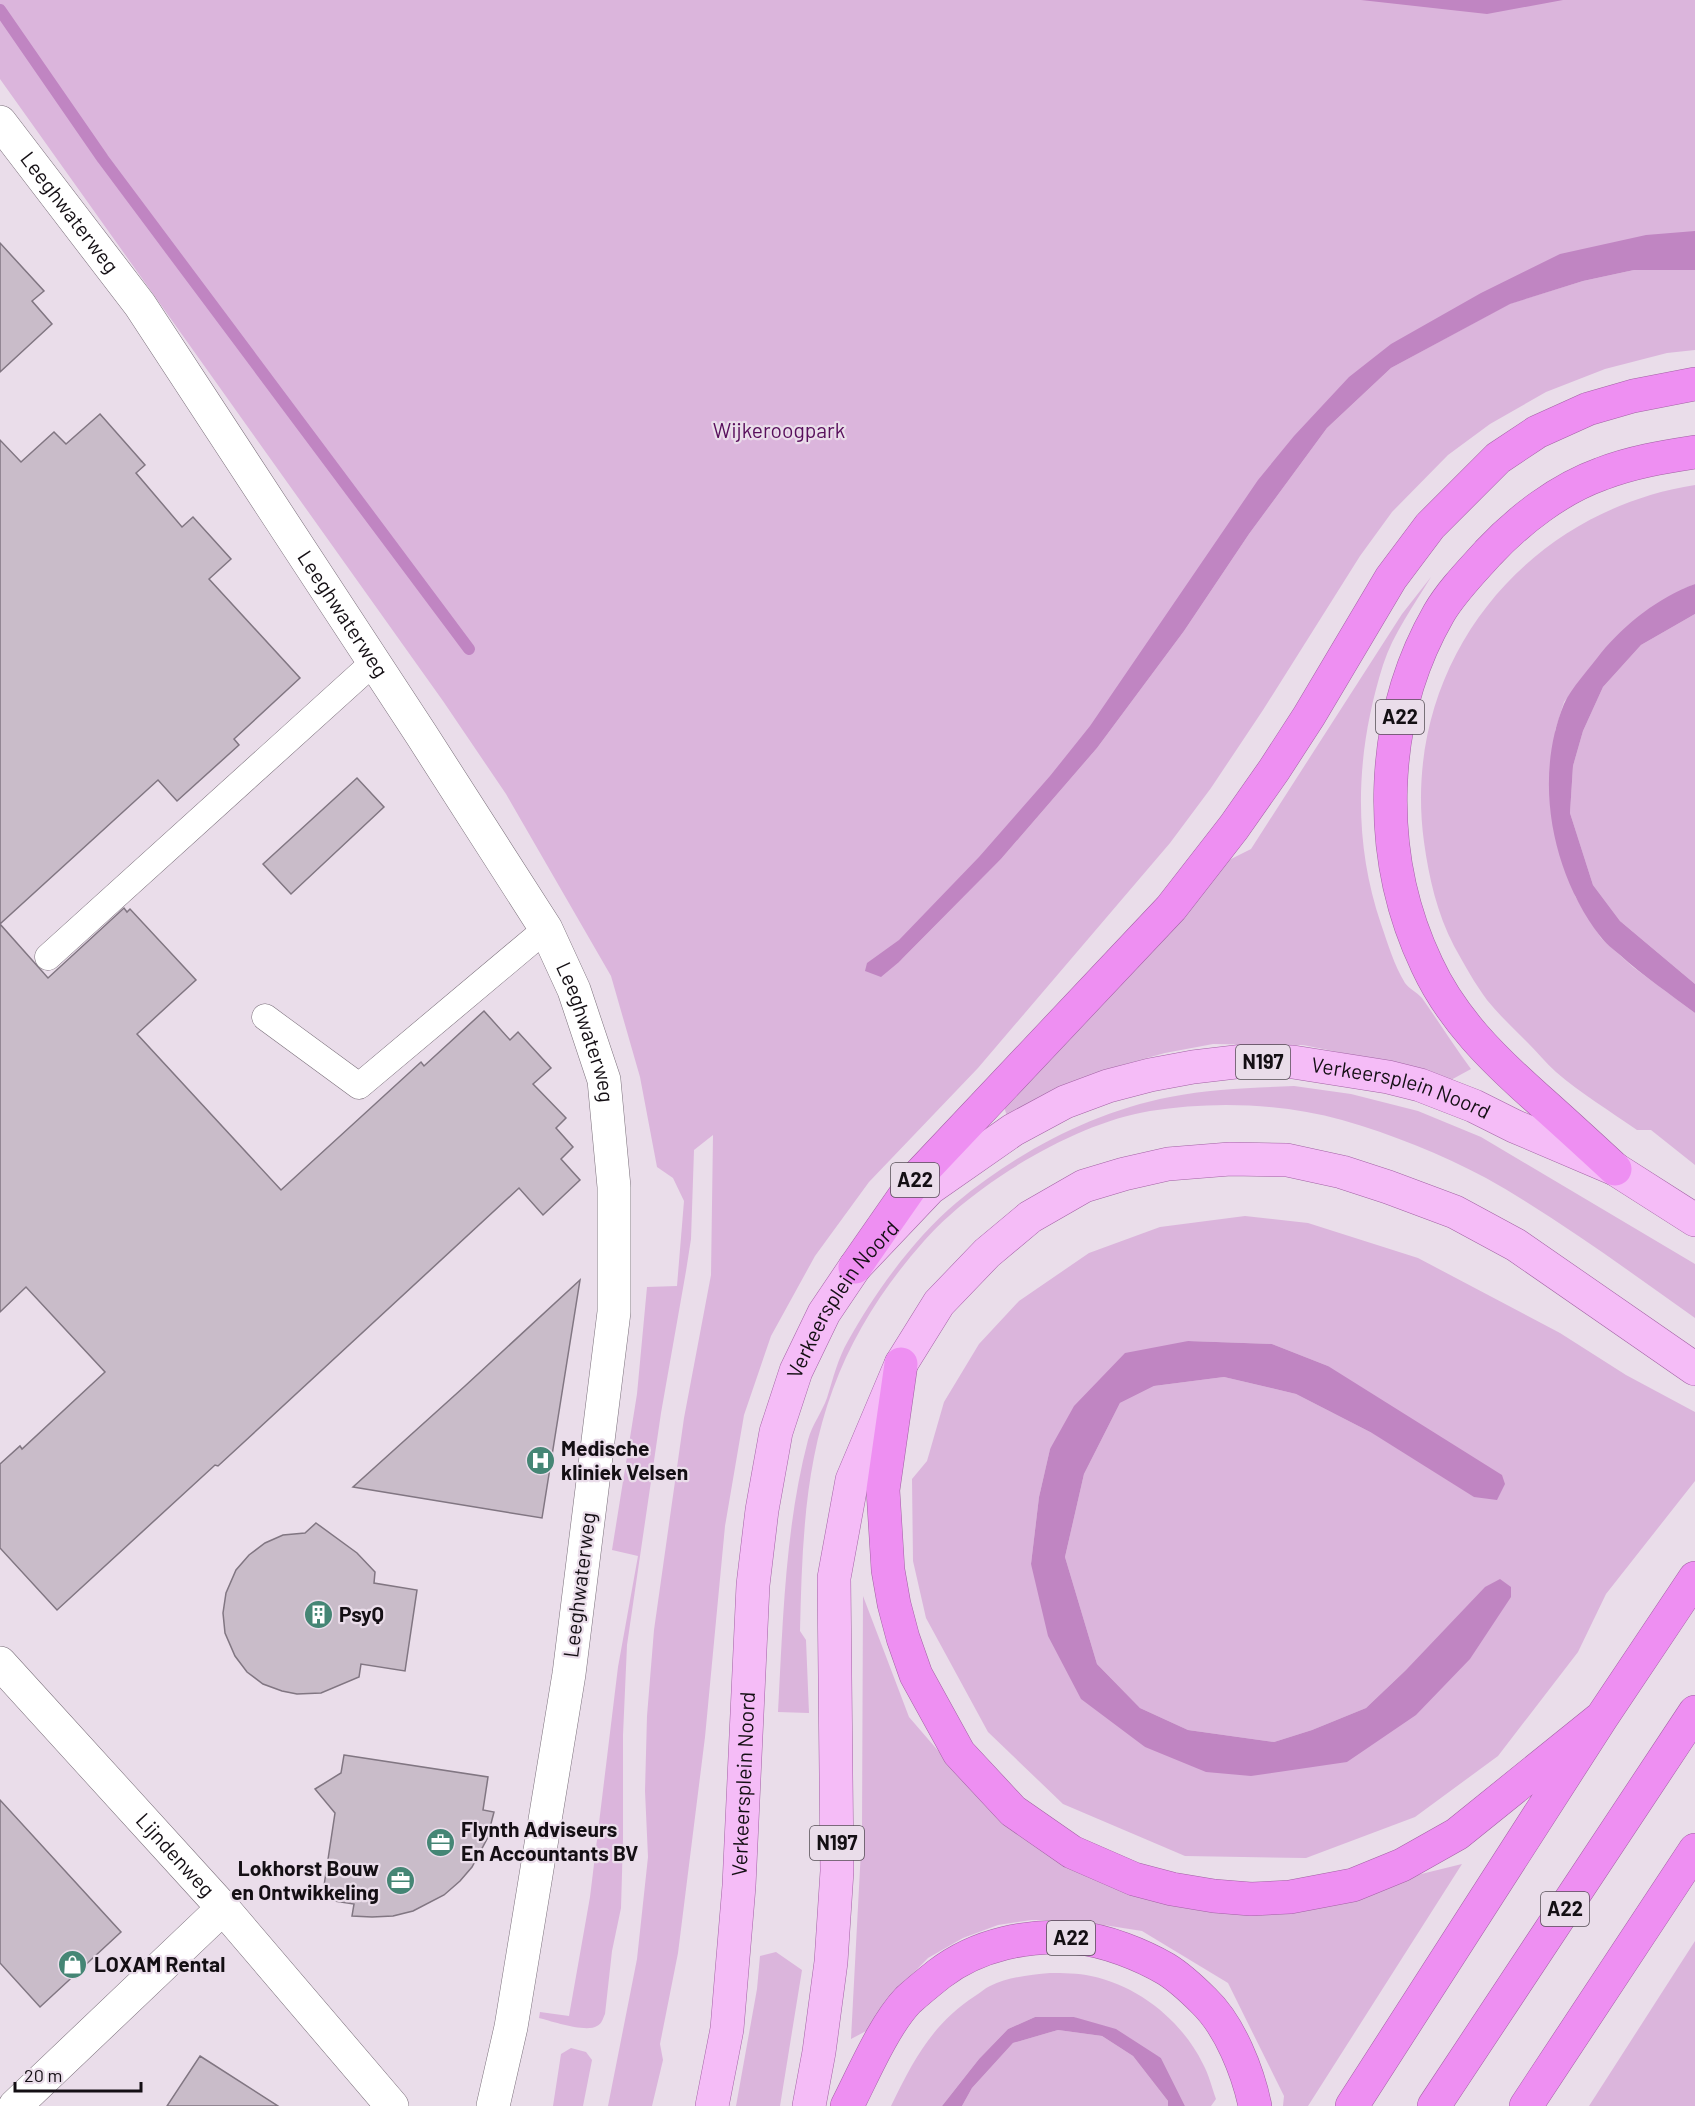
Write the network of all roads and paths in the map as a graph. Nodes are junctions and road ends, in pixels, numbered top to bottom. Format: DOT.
graph roads {
  1 [pos="0,122"];
  2 [pos="1695,384"];
  3 [pos="1695,452"];
  4 [pos="374,662"];
  5 [pos="546,929"];
  6 [pos="48,957"];
  7 [pos="265,1017"];
  8 [pos="1615,1169"];
  9 [pos="1695,1220"];
  10 [pos="855,1267"];
  11 [pos="901,1364"];
  12 [pos="1695,1369"];
  13 [pos="1695,1578"];
  14 [pos="0,1663"];
  15 [pos="1695,1712"];
  16 [pos="1602,1717"];
  17 [pos="1695,1850"];
  18 [pos="223,1908"];
  19 [pos="709,2100"];
  20 [pos="15,2106"];
  21 [pos="392,2106"];
  22 [pos="493,2106"];
  23 [pos="808,2106"];
  24 [pos="847,2106"];
  25 [pos="1255,2106"];
  26 [pos="1352,2106"];
  27 [pos="1434,2106"];
  28 [pos="1526,2106"];
  1 -- 4 [label="street, Leeghwaterweg"];
  2 -- 10 [label="highway, A22"];
  3 -- 8 [label="highway, A22"];
  4 -- 5 [label="street, Leeghwaterweg"];
  4 -- 6 [label="lane"];
  5 -- 7 [label="lane"];
  5 -- 22 [label="street, Leeghwaterweg"];
  8 -- 9 [label="main road, Verkeersplein Noord / N197"];
  8 -- 10 [label="main road, Verkeersplein Noord / N197"];
  10 -- 19 [label="main road, Verkeersplein Noord / N197"];
  11 -- 12 [label="main road, N197"];
  11 -- 16 [label="highway"];
  11 -- 23 [label="main road, N197"];
  13 -- 16 [label="highway"];
  14 -- 18 [label="street, Lijndenweg"];
  15 -- 27 [label="highway, A22"];
  16 -- 26 [label="highway"];
  17 -- 28 [label="highway"];
  18 -- 20 [label="street"];
  18 -- 21 [label="street, Lijndenweg"];
  24 -- 25 [label="highway, A22"];
}
